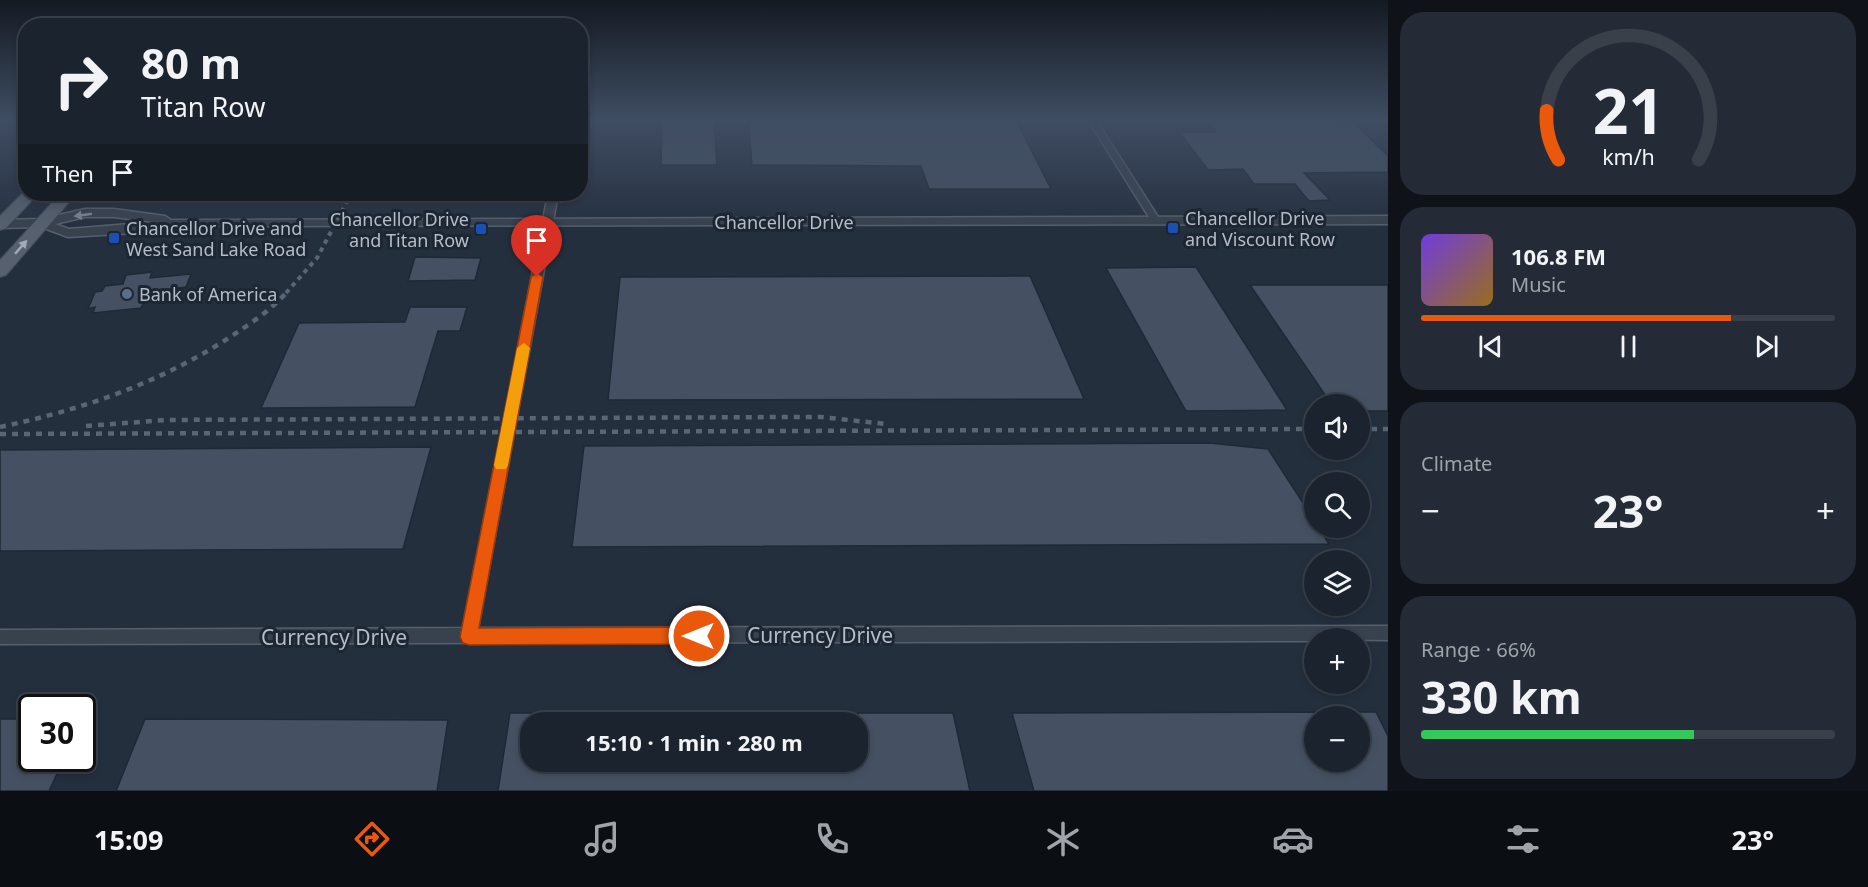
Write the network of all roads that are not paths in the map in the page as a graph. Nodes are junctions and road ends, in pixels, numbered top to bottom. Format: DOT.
graph roads {
  1 [pos="1115,157"];
  2 [pos="23,201"];
  3 [pos="62,201"];
  4 [pos="552,201"];
  5 [pos="1155,220"];
  6 [pos="1388,220"];
  7 [pos="180,222"];
  8 [pos="547,222"];
  9 [pos="42,223"];
  10 [pos="0,224"];
  11 [pos="0,271"];
  12 [pos="1388,633"];
  13 [pos="0,637"];
  14 [pos="469,637"];
  1 -- 5 [label="street"];
  2 -- 10 [label="main road"];
  3 -- 9 [label="main road"];
  4 -- 8 [label="street"];
  5 -- 6 [label="street, Chancellor Drive"];
  5 -- 8 [label="street, Chancellor Drive"];
  7 -- 8 [label="street, Chancellor Drive"];
  7 -- 9 [label="street, Chancellor Drive, one-way"];
  7 -- 9 [label="street, Chancellor Drive"];
  8 -- 14 [label="street"];
  9 -- 10 [label="street, Chancellor Drive"];
  11 -- 9 [label="main road, one-way"];
  12 -- 14 [label="street, Currency Drive"];
  13 -- 14 [label="street, Currency Drive"];
}
